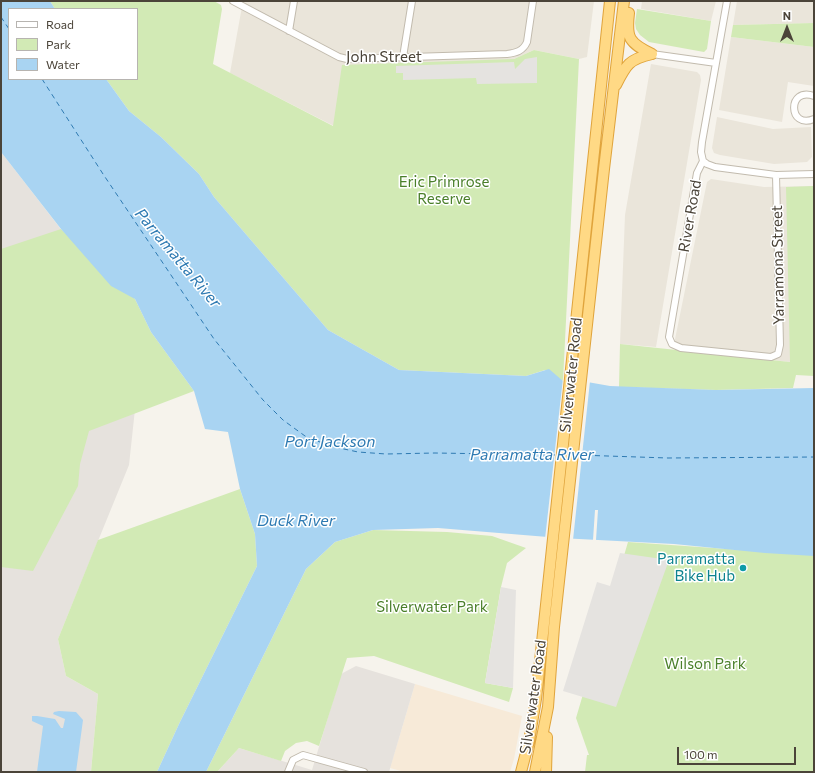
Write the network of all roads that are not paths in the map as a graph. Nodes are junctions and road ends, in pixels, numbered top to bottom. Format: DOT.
graph roads {
  1 [pos="233,1"];
  2 [pos="294,1"];
  3 [pos="412,1"];
  4 [pos="533,1"];
  5 [pos="610,1"];
  6 [pos="624,1"];
  7 [pos="630,1"];
  8 [pos="727,1"];
  9 [pos="289,31"];
  10 [pos="652,54"];
  11 [pos="403,57"];
  12 [pos="716,63"];
  13 [pos="613,92"];
  14 [pos="814,96"];
  15 [pos="814,119"];
  16 [pos="703,161"];
  17 [pos="814,174"];
  18 [pos="776,175"];
  19 [pos="778,354"];
  20 [pos="548,707"];
  21 [pos="288,772"];
  22 [pos="364,772"];
  23 [pos="522,772"];
  24 [pos="535,772"];
  25 [pos="546,772"];
  1 -- 9 [label="street, John Street"];
  2 -- 9 [label="street"];
  3 -- 11 [label="street"];
  4 -- 11 [label="street, John Street"];
  5 -- 23 [label="highway, Silverwater Road"];
  6 -- 13 [label="highway, Silverwater Road"];
  7 -- 10 [label="highway"];
  8 -- 12 [label="street, River Road"];
  9 -- 11 [label="street, John Street"];
  10 -- 12 [label="street"];
  10 -- 13 [label="highway"];
  12 -- 16 [label="street, River Road"];
  13 -- 20 [label="highway, Silverwater Road"];
  14 -- 15 [label="street"];
  16 -- 18 [label="street"];
  16 -- 19 [label="street, River Road"];
  17 -- 18 [label="street"];
  18 -- 19 [label="street, Yarramona Street"];
  20 -- 24 [label="highway, Silverwater Road"];
  20 -- 25 [label="highway"];
  21 -- 22 [label="street"];
}
